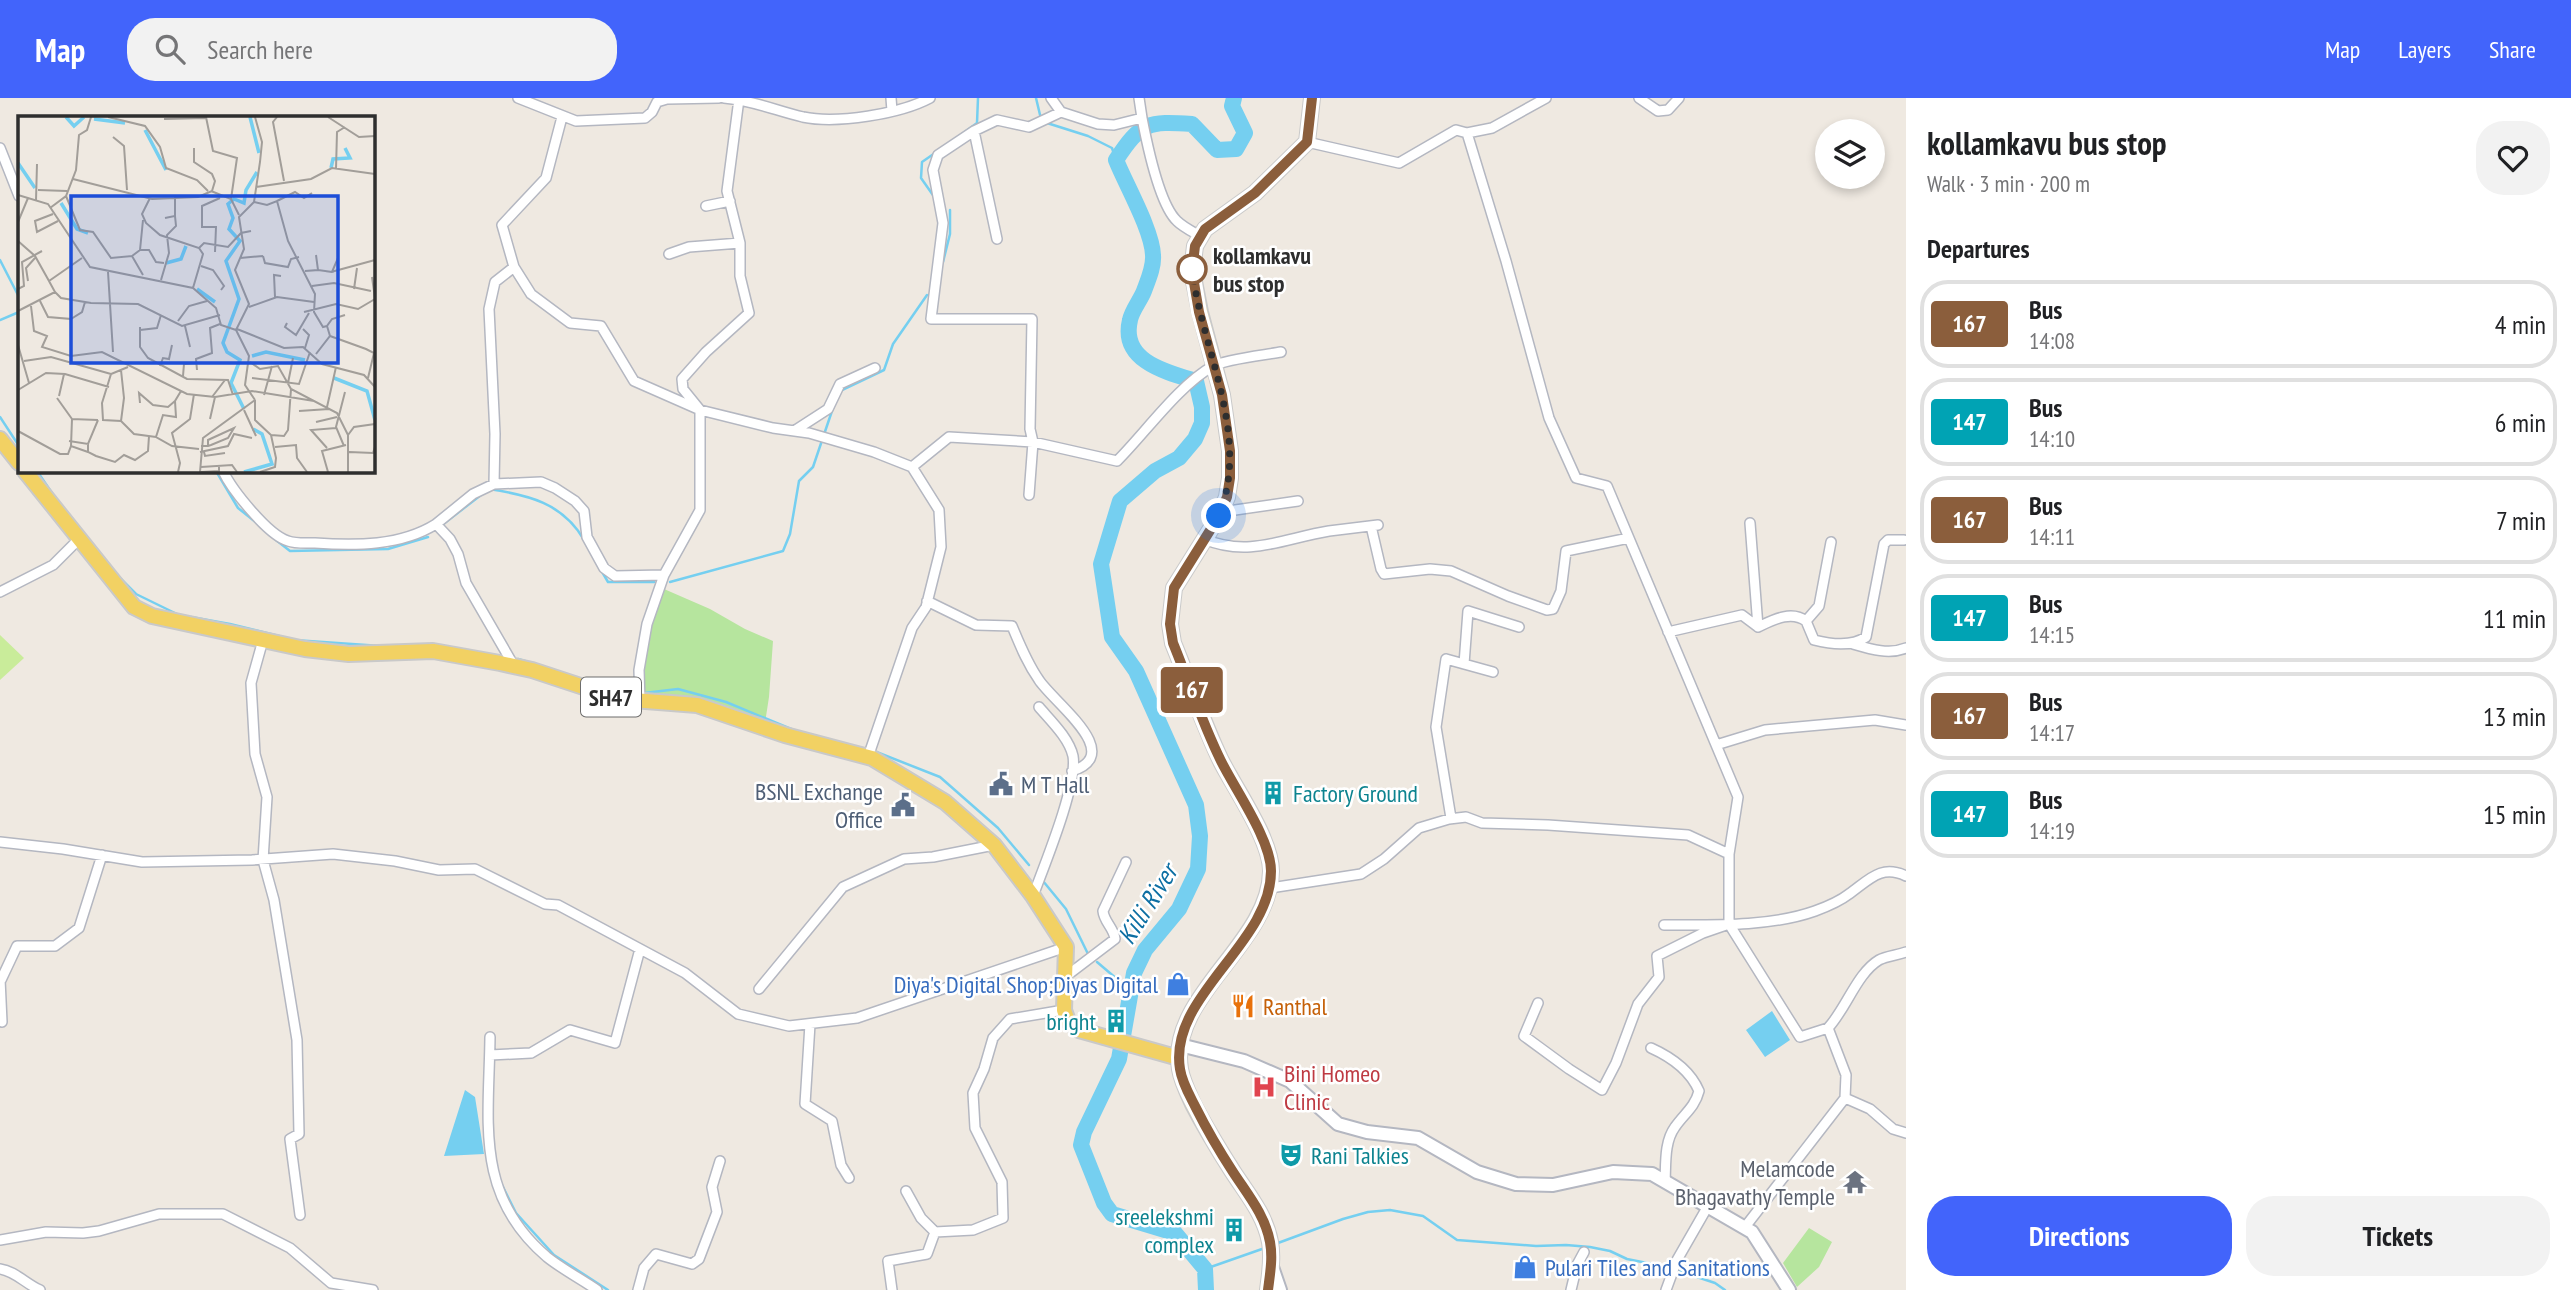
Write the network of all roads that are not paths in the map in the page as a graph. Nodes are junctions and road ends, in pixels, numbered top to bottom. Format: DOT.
graph roads {
  1 [pos="518,98"];
  2 [pos="719,98"];
  3 [pos="724,98"];
  4 [pos="891,98"];
  5 [pos="930,98"];
  6 [pos="1051,98"];
  7 [pos="1139,98"];
  8 [pos="1312,98"];
  9 [pos="1546,98"];
  10 [pos="1639,98"];
  11 [pos="1679,98"];
  12 [pos="739,99"];
  13 [pos="892,111"];
  14 [pos="1061,112"];
  15 [pos="562,117"];
  16 [pos="1142,119"];
  17 [pos="974,131"];
  18 [pos="1467,133"];
  19 [pos="1307,142"];
  20 [pos="0,148"];
  21 [pos="18,193"];
  22 [pos="730,201"];
  23 [pos="706,206"];
  24 [pos="1200,236"];
  25 [pos="997,239"];
  26 [pos="740,243"];
  27 [pos="669,254"];
  28 [pos="514,267"];
  29 [pos="1282,352"];
  30 [pos="1214,365"];
  31 [pos="875,368"];
  32 [pos="700,410"];
  33 [pos="794,431"];
  34 [pos="0,439"];
  35 [pos="1033,443"];
  36 [pos="18,462"];
  37 [pos="912,467"];
  38 [pos="26,472"];
  39 [pos="224,472"];
  40 [pos="494,484"];
  41 [pos="1029,495"];
  42 [pos="1298,501"];
  43 [pos="1220,512"];
  44 [pos="1750,523"];
  45 [pos="436,524"];
  46 [pos="1629,538"];
  47 [pos="1204,539"];
  48 [pos="78,540"];
  49 [pos="1904,540"];
  50 [pos="1831,542"];
  51 [pos="664,575"];
  52 [pos="0,592"];
  53 [pos="927,601"];
  54 [pos="1806,621"];
  55 [pos="1519,627"];
  56 [pos="1758,627"];
  57 [pos="1668,632"];
  58 [pos="263,640"];
  59 [pos="1853,643"];
  60 [pos="1906,648"];
  61 [pos="1464,664"];
  62 [pos="514,666"];
  63 [pos="1493,672"];
  64 [pos="640,702"];
  65 [pos="1040,707"];
  66 [pos="1906,725"];
  67 [pos="1716,745"];
  68 [pos="868,757"];
  69 [pos="1072,771"];
  70 [pos="1451,818"];
  71 [pos="0,842"];
  72 [pos="994,845"];
  73 [pos="1729,854"];
  74 [pos="102,855"];
  75 [pos="263,860"];
  76 [pos="1126,862"];
  77 [pos="1906,876"];
  78 [pos="1270,888"];
  79 [pos="1033,896"];
  80 [pos="1729,924"];
  81 [pos="1664,925"];
  82 [pos="1066,947"];
  83 [pos="640,949"];
  84 [pos="1906,953"];
  85 [pos="1065,977"];
  86 [pos="1,980"];
  87 [pos="759,989"];
  88 [pos="1538,1003"];
  89 [pos="1064,1010"];
  90 [pos="2,1022"];
  91 [pos="810,1024"];
  92 [pos="1828,1028"];
  93 [pos="490,1037"];
  94 [pos="1651,1048"];
  95 [pos="1180,1052"];
  96 [pos="490,1055"];
  97 [pos="1845,1098"];
  98 [pos="1906,1133"];
  99 [pos="720,1161"];
  100 [pos="849,1178"];
  101 [pos="1665,1182"];
  102 [pos="906,1191"];
  103 [pos="1708,1206"];
  104 [pos="300,1215"];
  105 [pos="1745,1227"];
  106 [pos="935,1231"];
  107 [pos="0,1240"];
  108 [pos="1584,1252"];
  109 [pos="1271,1263"];
  110 [pos="0,1269"];
  111 [pos="40,1290"];
  112 [pos="373,1290"];
  113 [pos="597,1290"];
  114 [pos="638,1290"];
  115 [pos="887,1290"];
  116 [pos="892,1290"];
  117 [pos="1268,1290"];
  118 [pos="1280,1290"];
  119 [pos="1571,1290"];
  120 [pos="1666,1290"];
  121 [pos="1789,1290"];
  1 -- 15 [label="street"];
  2 -- 15 [label="street"];
  3 -- 12 [label="street"];
  4 -- 13 [label="street"];
  5 -- 13 [label="street"];
  6 -- 14 [label="street"];
  7 -- 16 [label="street"];
  8 -- 19 [label="main road"];
  9 -- 18 [label="street"];
  10 -- 11 [label="street"];
  12 -- 13 [label="street"];
  12 -- 22 [label="street"];
  14 -- 16 [label="street"];
  14 -- 17 [label="street"];
  15 -- 28 [label="street"];
  16 -- 24 [label="street"];
  17 -- 25 [label="street"];
  17 -- 35 [label="street"];
  18 -- 19 [label="street"];
  18 -- 46 [label="street"];
  19 -- 24 [label="main road"];
  20 -- 21 [label="street"];
  22 -- 23 [label="street"];
  22 -- 26 [label="street"];
  24 -- 30 [label="main road"];
  26 -- 27 [label="street"];
  26 -- 32 [label="street"];
  28 -- 32 [label="street"];
  28 -- 40 [label="street"];
  29 -- 30 [label="street"];
  30 -- 35 [label="street"];
  30 -- 43 [label="main road"];
  31 -- 33 [label="street"];
  32 -- 33 [label="street"];
  32 -- 51 [label="street"];
  33 -- 37 [label="street"];
  34 -- 36 [label="main road"];
  35 -- 37 [label="street"];
  35 -- 41 [label="street"];
  37 -- 53 [label="street"];
  38 -- 48 [label="main road, SH47"];
  39 -- 45 [label="street"];
  40 -- 45 [label="street"];
  40 -- 51 [label="street"];
  42 -- 43 [label="street"];
  43 -- 47 [label="main road"];
  44 -- 56 [label="street"];
  45 -- 62 [label="street"];
  46 -- 47 [label="street"];
  46 -- 57 [label="street"];
  47 -- 78 [label="main road"];
  48 -- 52 [label="street"];
  48 -- 58 [label="main road, SH47"];
  49 -- 59 [label="street"];
  50 -- 54 [label="street"];
  51 -- 64 [label="street"];
  53 -- 68 [label="street"];
  53 -- 69 [label="street"];
  54 -- 56 [label="street"];
  54 -- 59 [label="street"];
  55 -- 61 [label="street"];
  56 -- 57 [label="street"];
  57 -- 67 [label="street"];
  58 -- 62 [label="main road, SH47"];
  58 -- 75 [label="street"];
  59 -- 60 [label="street"];
  61 -- 63 [label="street"];
  61 -- 70 [label="street"];
  62 -- 64 [label="main road, SH47"];
  64 -- 68 [label="main road, SH47"];
  65 -- 69 [label="street"];
  66 -- 67 [label="street"];
  67 -- 73 [label="street"];
  68 -- 72 [label="main road, SH47"];
  69 -- 79 [label="street"];
  70 -- 73 [label="street"];
  70 -- 78 [label="street"];
  71 -- 74 [label="street"];
  72 -- 79 [label="main road, SH47"];
  72 -- 87 [label="street"];
  73 -- 80 [label="street"];
  74 -- 75 [label="street"];
  74 -- 86 [label="street"];
  75 -- 83 [label="street"];
  75 -- 104 [label="street"];
  76 -- 85 [label="street"];
  77 -- 80 [label="street"];
  78 -- 95 [label="main road"];
  79 -- 82 [label="main road, SH47"];
  80 -- 81 [label="street"];
  80 -- 88 [label="street"];
  80 -- 92 [label="street"];
  82 -- 85 [label="main road"];
  82 -- 91 [label="street"];
  83 -- 91 [label="street"];
  83 -- 96 [label="street"];
  84 -- 92 [label="street"];
  85 -- 89 [label="main road"];
  86 -- 90 [label="street"];
  89 -- 95 [label="main road"];
  89 -- 106 [label="street"];
  91 -- 100 [label="street"];
  92 -- 97 [label="street"];
  93 -- 96 [label="street"];
  94 -- 101 [label="street"];
  95 -- 101 [label="main road"];
  95 -- 109 [label="main road"];
  96 -- 113 [label="street"];
  97 -- 98 [label="street"];
  97 -- 105 [label="street"];
  99 -- 114 [label="street"];
  101 -- 103 [label="main road"];
  102 -- 106 [label="street"];
  103 -- 105 [label="main road"];
  103 -- 120 [label="street"];
  105 -- 121 [label="main road"];
  106 -- 116 [label="street"];
  107 -- 112 [label="street"];
  108 -- 119 [label="street"];
  109 -- 117 [label="main road"];
  109 -- 118 [label="main road"];
  110 -- 111 [label="street"];
  115 -- 116 [label="street"];
}
